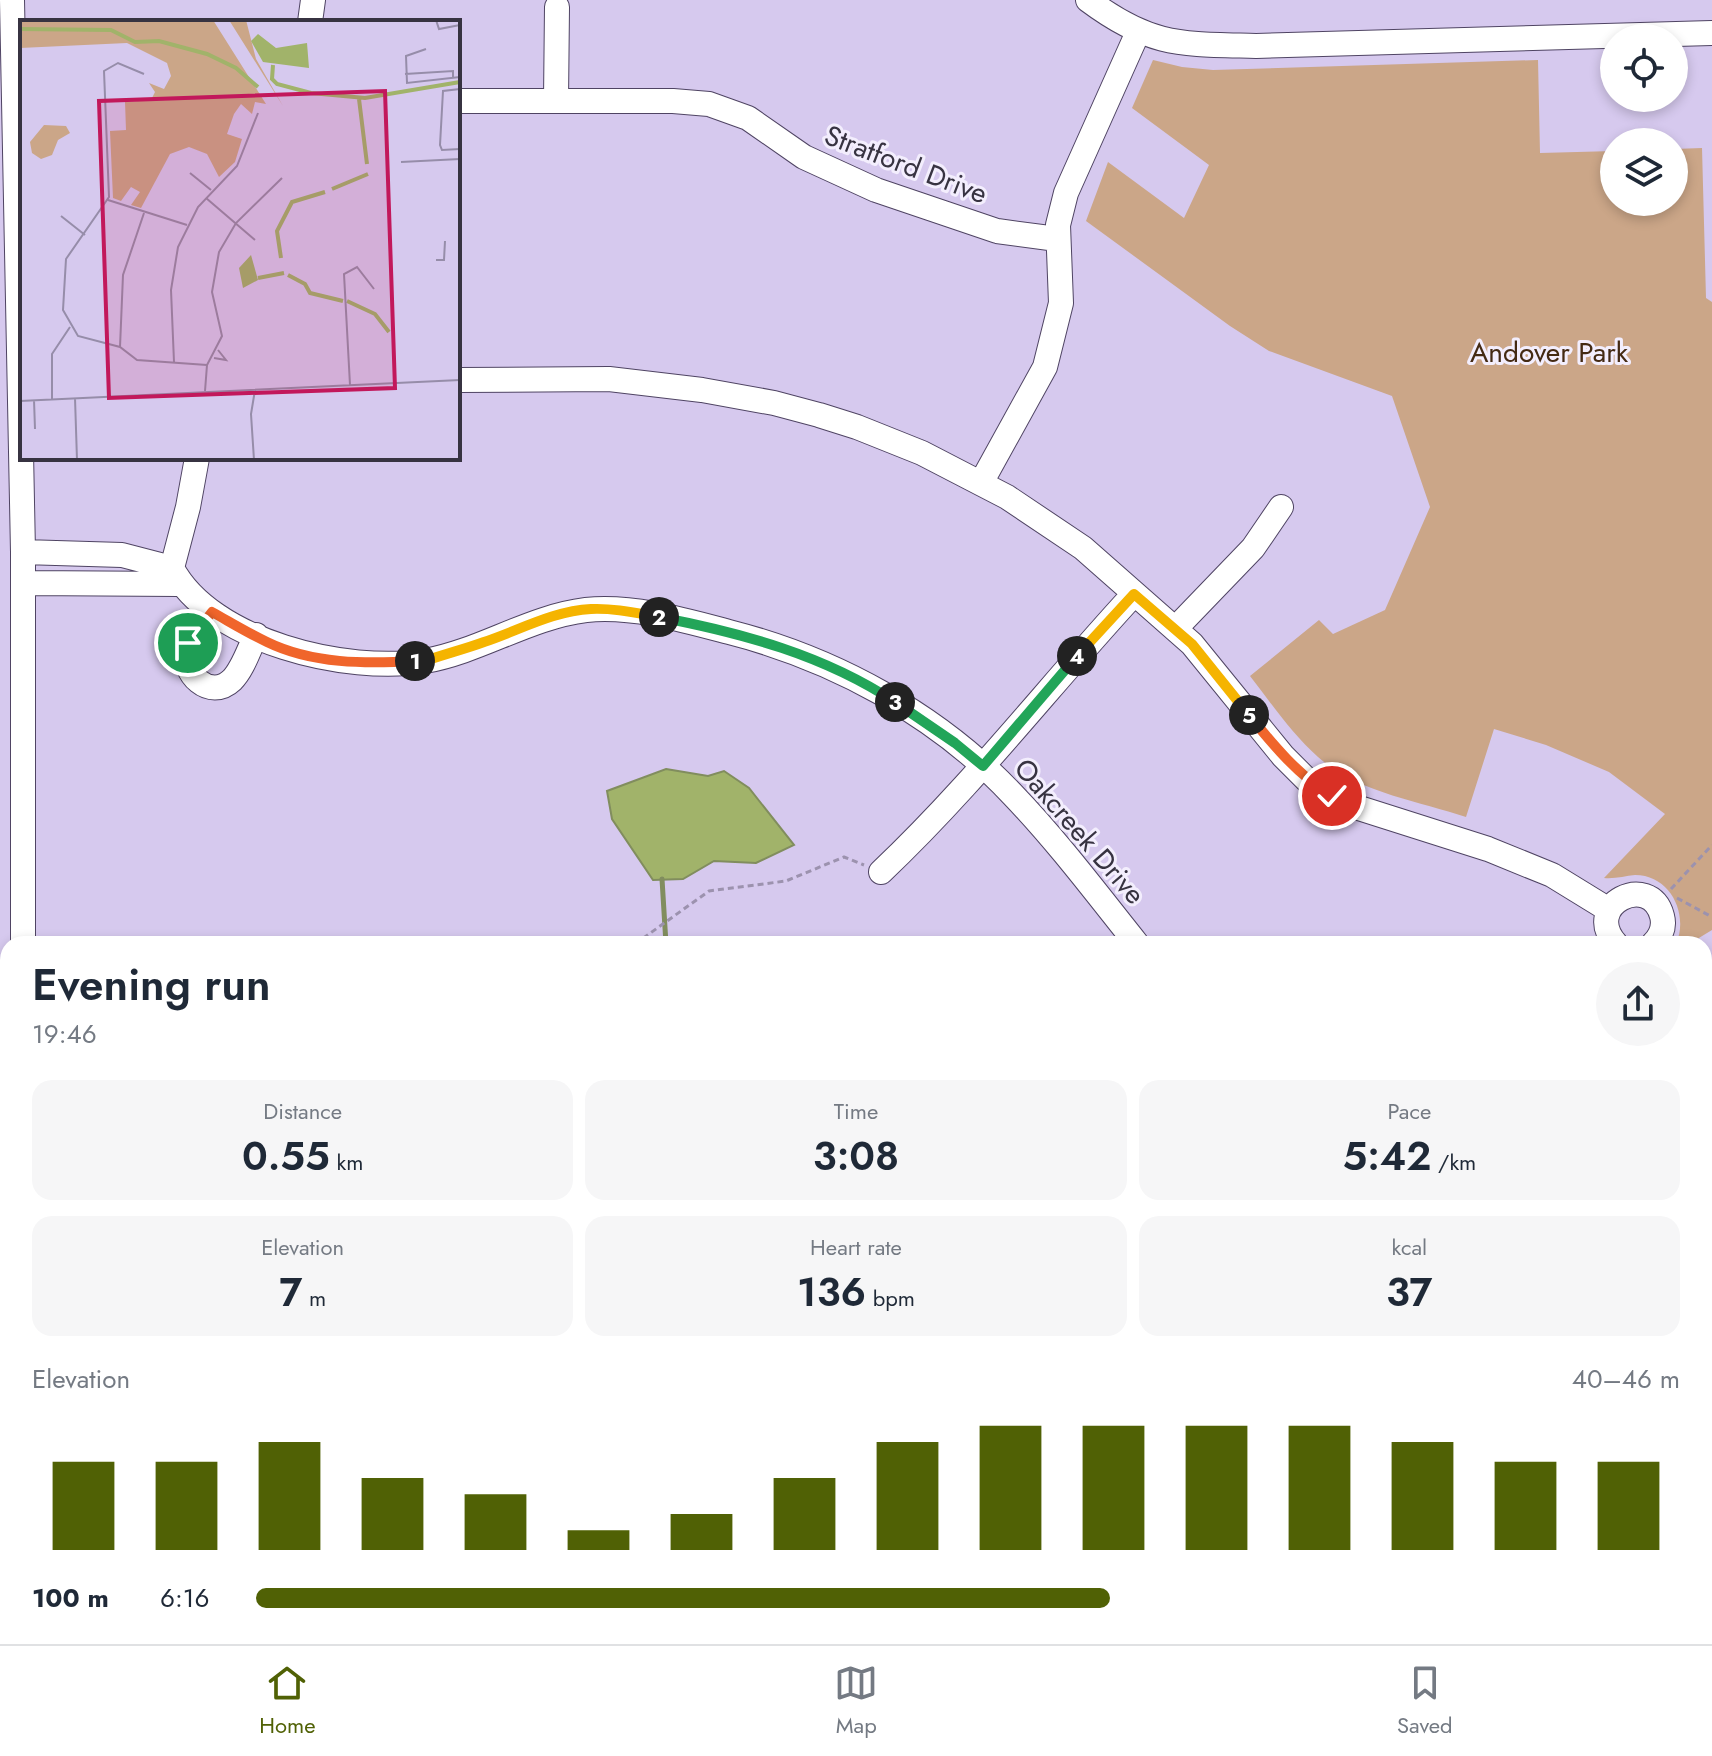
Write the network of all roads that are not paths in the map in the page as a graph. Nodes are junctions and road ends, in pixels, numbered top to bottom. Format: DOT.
graph roads {
  1 [pos="12,0"];
  2 [pos="313,0"];
  3 [pos="1088,0"];
  4 [pos="557,7"];
  5 [pos="310,20"];
  6 [pos="1138,32"];
  7 [pos="1712,33"];
  8 [pos="556,100"];
  9 [pos="460,101"];
  10 [pos="1057,239"];
  11 [pos="460,380"];
  12 [pos="20,401"];
  13 [pos="21,460"];
  14 [pos="197,460"];
  15 [pos="981,483"];
  16 [pos="1281,507"];
  17 [pos="23,552"];
  18 [pos="176,576"];
  19 [pos="23,583"];
  20 [pos="1134,594"];
  21 [pos="212,612"];
  22 [pos="1175,629"];
  23 [pos="256,635"];
  24 [pos="983,766"];
  25 [pos="11,841"];
  26 [pos="881,872"];
  27 [pos="1609,910"];
  28 [pos="22,936"];
  29 [pos="1130,936"];
  30 [pos="1611,936"];
  31 [pos="1659,936"];
  1 -- 12 [label="street"];
  2 -- 5 [label="street"];
  3 -- 6 [label="street"];
  4 -- 8 [label="street"];
  6 -- 7 [label="street"];
  6 -- 10 [label="street"];
  8 -- 9 [label="street, Stratford Drive"];
  8 -- 10 [label="street, Stratford Drive"];
  10 -- 15 [label="street"];
  11 -- 15 [label="street"];
  13 -- 17 [label="street"];
  14 -- 18 [label="street"];
  15 -- 20 [label="street"];
  16 -- 22 [label="street"];
  17 -- 18 [label="street, Oakcreek Drive"];
  17 -- 19 [label="street"];
  18 -- 19 [label="street"];
  18 -- 21 [label="street, Oakcreek Drive"];
  19 -- 25 [label="street"];
  20 -- 22 [label="street"];
  20 -- 24 [label="street"];
  21 -- 23 [label="street, Oakcreek Drive"];
  21 -- 23 [label="street"];
  22 -- 27 [label="street"];
  23 -- 24 [label="street, Oakcreek Drive"];
  24 -- 26 [label="street"];
  24 -- 29 [label="street, Oakcreek Drive"];
  25 -- 28 [label="street"];
  27 -- 30 [label="street"];
  27 -- 31 [label="street"];
}
